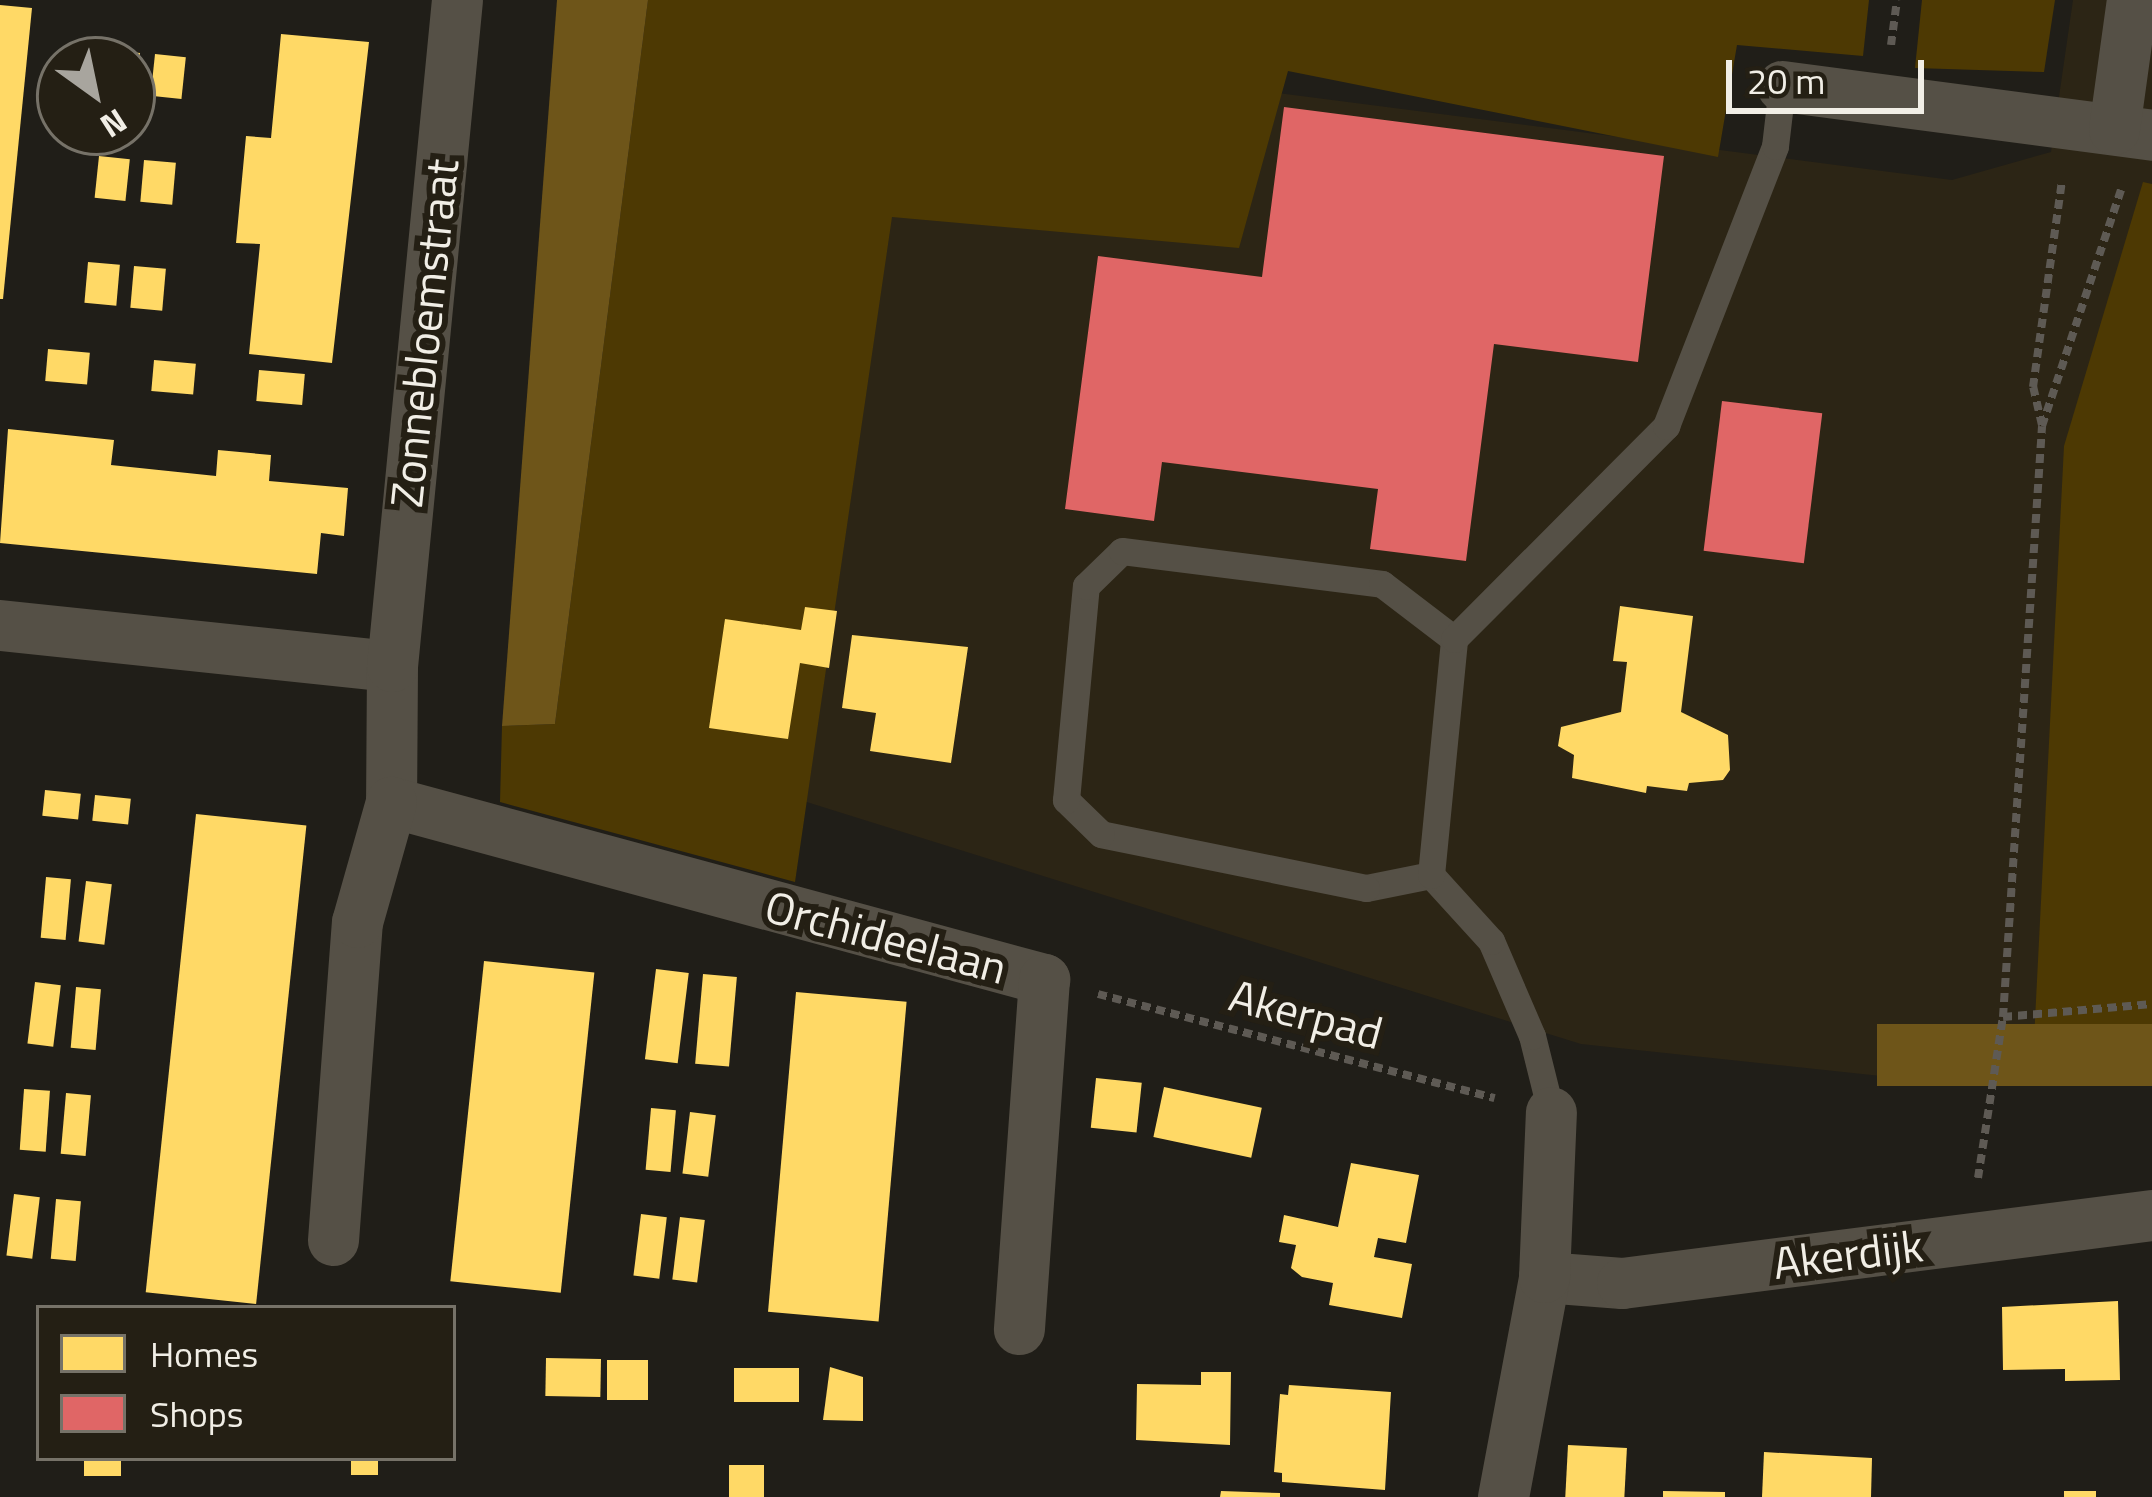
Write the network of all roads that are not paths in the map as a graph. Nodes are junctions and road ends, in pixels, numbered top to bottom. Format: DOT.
graph roads {
  1 [pos="457,0"];
  2 [pos="2132,0"];
  3 [pos="1782,86"];
  4 [pos="2133,132"];
  5 [pos="0,625"];
  6 [pos="1454,639"];
  7 [pos="392,666"];
  8 [pos="391,802"];
  9 [pos="1431,874"];
  10 [pos="1551,1112"];
  11 [pos="2152,1215"];
  12 [pos="333,1240"];
  13 [pos="1544,1277"];
  14 [pos="1018,1329"];
  15 [pos="1504,1497"];
  1 -- 7 [label="street, Zonnebloemstraat"];
  2 -- 4 [label="street"];
  3 -- 4 [label="street"];
  3 -- 6 [label="lane"];
  5 -- 7 [label="street"];
  6 -- 9 [label="lane"];
  6 -- 9 [label="lane"];
  7 -- 8 [label="street"];
  8 -- 12 [label="street"];
  8 -- 14 [label="street, Orchideelaan"];
  9 -- 10 [label="lane"];
  10 -- 13 [label="street"];
  11 -- 13 [label="street, Akerdijk"];
  13 -- 15 [label="street"];
}
